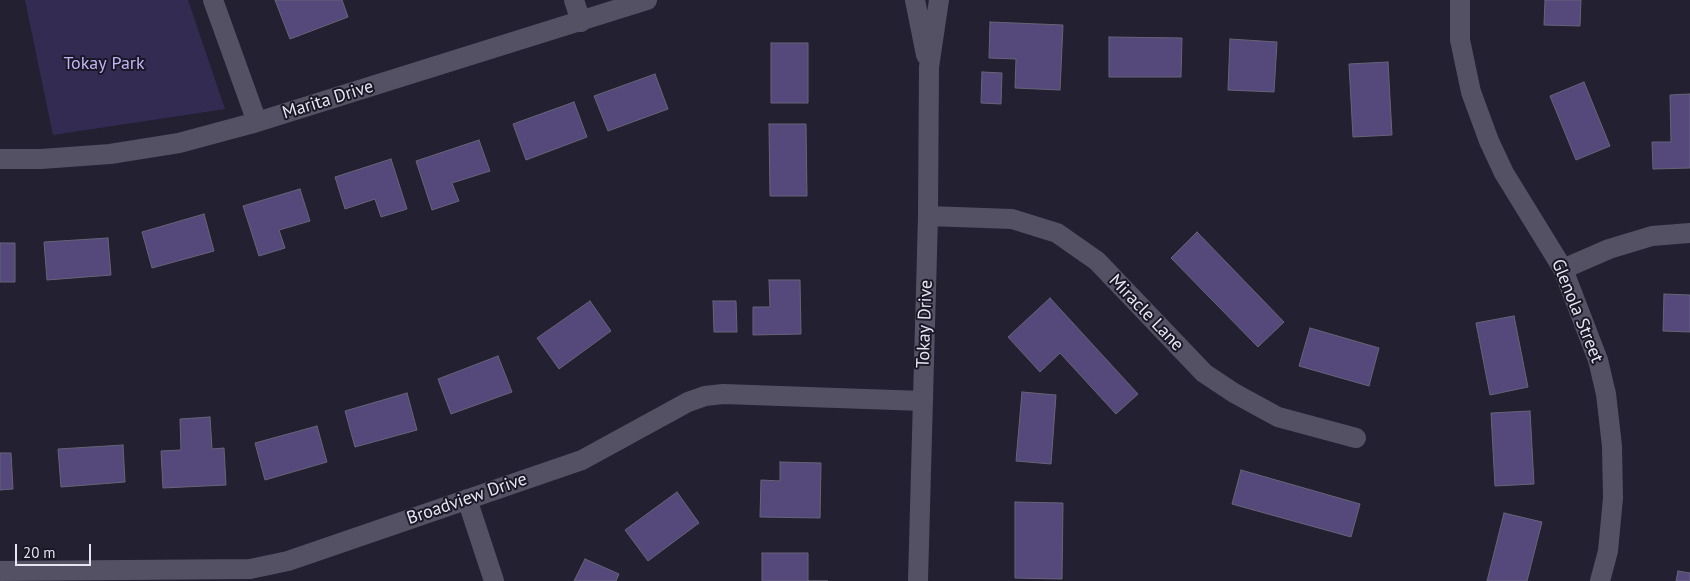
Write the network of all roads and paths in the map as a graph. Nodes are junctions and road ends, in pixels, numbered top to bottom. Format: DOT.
graph roads {
  1 [pos="213,0"];
  2 [pos="574,0"];
  3 [pos="647,0"];
  4 [pos="915,0"];
  5 [pos="939,0"];
  6 [pos="1460,0"];
  7 [pos="581,22"];
  8 [pos="929,67"];
  9 [pos="257,122"];
  10 [pos="0,159"];
  11 [pos="928,216"];
  12 [pos="1690,232"];
  13 [pos="1563,269"];
  14 [pos="923,400"];
  15 [pos="1356,438"];
  16 [pos="468,499"];
  17 [pos="0,571"];
  18 [pos="494,581"];
  19 [pos="918,581"];
  20 [pos="1600,581"];
  1 -- 9 [label="street"];
  2 -- 7 [label="street"];
  3 -- 7 [label="street, Marita Drive"];
  4 -- 8 [label="street, Tokay Drive"];
  5 -- 8 [label="street, Tokay Drive"];
  6 -- 13 [label="street, Glenola Street"];
  7 -- 9 [label="street, Marita Drive"];
  8 -- 11 [label="street, Tokay Drive"];
  9 -- 10 [label="street, Marita Drive"];
  11 -- 14 [label="street, Tokay Drive"];
  11 -- 15 [label="street, Miracle Lane"];
  12 -- 13 [label="street"];
  13 -- 20 [label="street, Glenola Street"];
  14 -- 16 [label="street, Broadview Drive"];
  14 -- 19 [label="street, Tokay Drive"];
  16 -- 17 [label="street, Broadview Drive"];
  16 -- 18 [label="street"];
}
